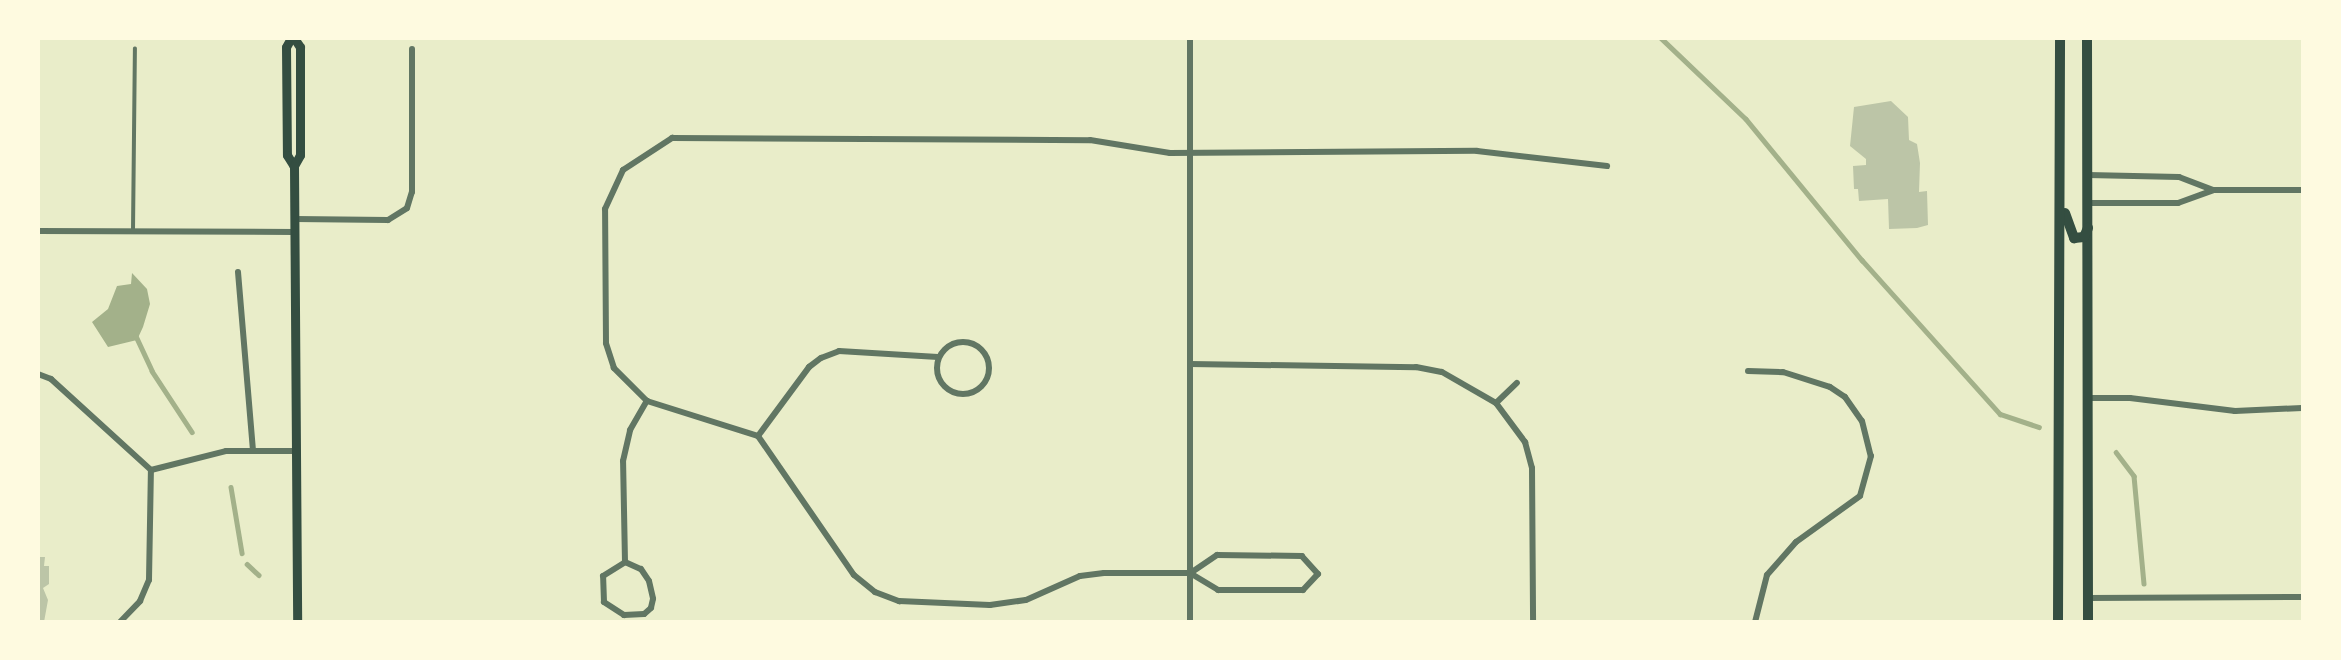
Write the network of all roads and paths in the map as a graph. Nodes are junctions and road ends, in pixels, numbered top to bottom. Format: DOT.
graph roads {
  1 [pos="292,38"];
  2 [pos="1190,38"];
  3 [pos="2060,38"];
  4 [pos="2087,38"];
  5 [pos="135,49"];
  6 [pos="412,49"];
  7 [pos="1190,153"];
  8 [pos="295,166"];
  9 [pos="1607,166"];
  10 [pos="2088,175"];
  11 [pos="2061,188"];
  12 [pos="2213,190"];
  13 [pos="2302,190"];
  14 [pos="2088,203"];
  15 [pos="295,219"];
  16 [pos="2088,228"];
  17 [pos="38,231"];
  18 [pos="295,232"];
  19 [pos="132,233"];
  20 [pos="238,272"];
  21 [pos="938,357"];
  22 [pos="1190,364"];
  23 [pos="1748,371"];
  24 [pos="38,374"];
  25 [pos="1517,383"];
  26 [pos="2085,398"];
  27 [pos="647,401"];
  28 [pos="1496,403"];
  29 [pos="2302,408"];
  30 [pos="758,436"];
  31 [pos="253,450"];
  32 [pos="296,451"];
  33 [pos="151,470"];
  34 [pos="625,562"];
  35 [pos="1190,573"];
  36 [pos="2088,597"];
  37 [pos="2302,597"];
  38 [pos="120,621"];
  39 [pos="297,621"];
  40 [pos="1190,621"];
  41 [pos="1533,621"];
  42 [pos="1755,621"];
  43 [pos="2058,621"];
  44 [pos="2088,621"];
  1 -- 8 [label="main road"];
  1 -- 8 [label="main road"];
  2 -- 7 [label="street"];
  3 -- 11 [label="main road"];
  4 -- 10 [label="main road"];
  5 -- 19 [label="lane"];
  6 -- 15 [label="street"];
  7 -- 9 [label="street"];
  7 -- 22 [label="street"];
  7 -- 27 [label="street"];
  8 -- 15 [label="main road"];
  10 -- 12 [label="street"];
  10 -- 14 [label="main road"];
  11 -- 16 [label="main road"];
  11 -- 43 [label="main road"];
  12 -- 13 [label="street"];
  12 -- 14 [label="street"];
  14 -- 16 [label="main road"];
  15 -- 18 [label="main road"];
  16 -- 26 [label="main road"];
  17 -- 19 [label="street"];
  18 -- 19 [label="street"];
  18 -- 32 [label="main road"];
  20 -- 31 [label="street"];
  21 -- 21 [label="street"];
  21 -- 30 [label="street"];
  22 -- 28 [label="street"];
  22 -- 35 [label="street"];
  23 -- 42 [label="street"];
  24 -- 33 [label="street"];
  25 -- 28 [label="street"];
  26 -- 29 [label="street"];
  26 -- 36 [label="main road"];
  27 -- 30 [label="street"];
  27 -- 34 [label="street"];
  28 -- 41 [label="street"];
  30 -- 35 [label="street"];
  31 -- 32 [label="street"];
  31 -- 33 [label="street"];
  32 -- 39 [label="main road"];
  33 -- 38 [label="street"];
  34 -- 34 [label="street"];
  35 -- 35 [label="street"];
  35 -- 40 [label="street"];
  36 -- 37 [label="street"];
  36 -- 44 [label="main road"];
}
